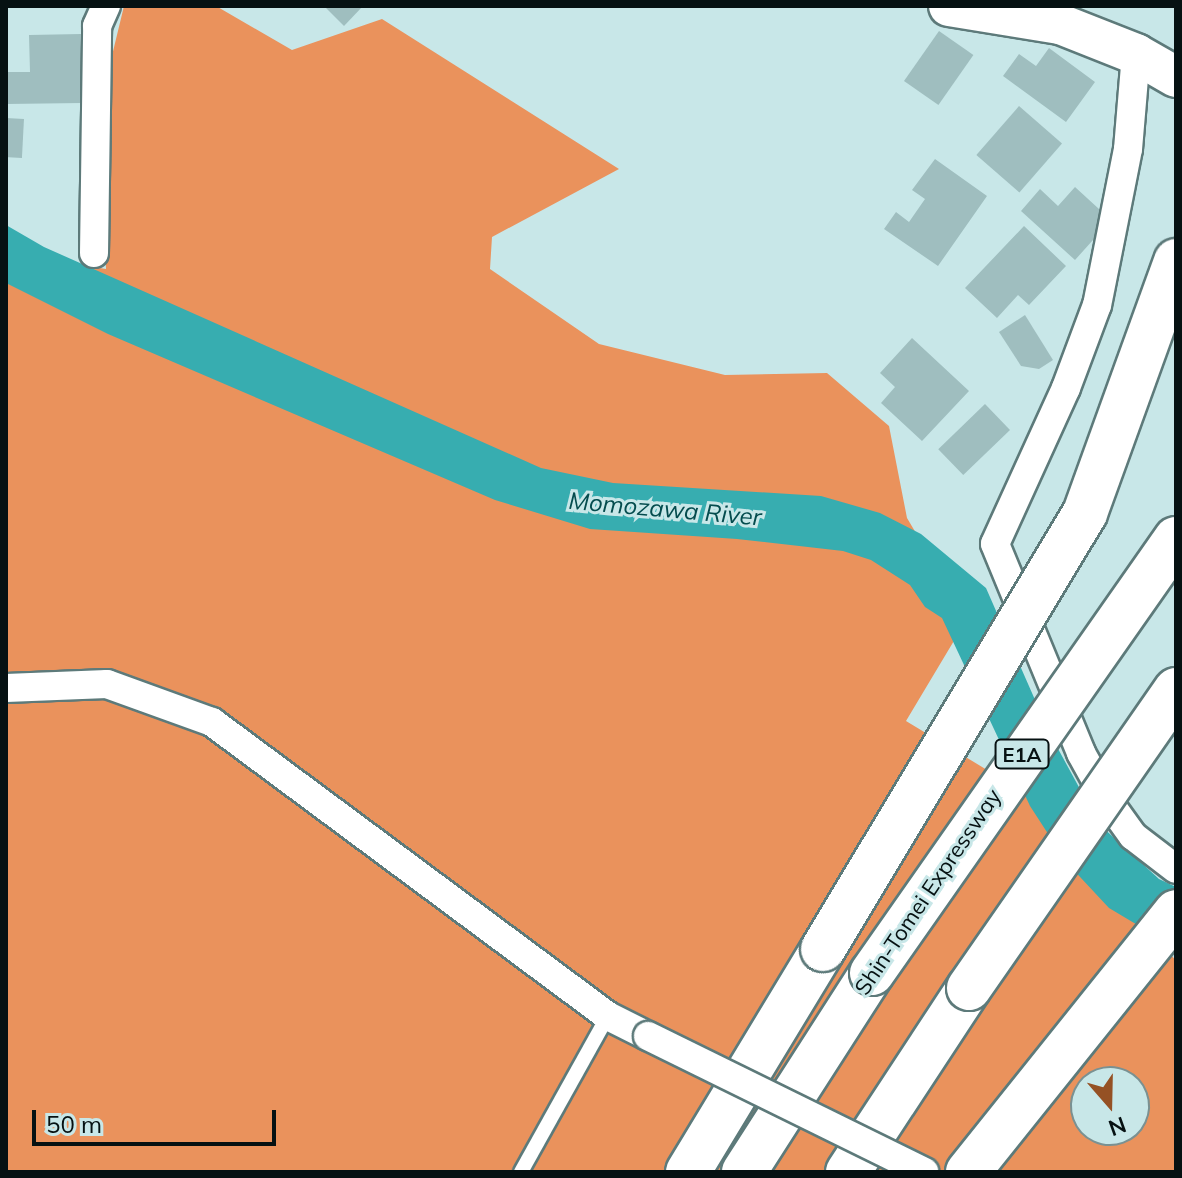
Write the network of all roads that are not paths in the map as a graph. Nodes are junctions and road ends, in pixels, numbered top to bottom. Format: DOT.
graph roads {
  1 [pos="106,6"];
  2 [pos="949,6"];
  3 [pos="1136,54"];
  4 [pos="1176,77"];
  5 [pos="94,253"];
  6 [pos="1176,261"];
  7 [pos="1176,539"];
  8 [pos="6,688"];
  9 [pos="1176,690"];
  10 [pos="1176,869"];
  11 [pos="1176,912"];
  12 [pos="608,1016"];
  13 [pos="521,1172"];
  14 [pos="688,1172"];
  15 [pos="744,1172"];
  16 [pos="848,1172"];
  17 [pos="924,1172"];
  18 [pos="968,1172"];
  1 -- 5 [label="street"];
  2 -- 3 [label="street"];
  3 -- 4 [label="street"];
  3 -- 10 [label="street"];
  6 -- 14 [label="highway, bridge"];
  7 -- 15 [label="highway, Shin-Tomei Expressway / E1A, bridge"];
  8 -- 12 [label="street"];
  9 -- 16 [label="highway, bridge"];
  11 -- 18 [label="highway"];
  12 -- 13 [label="lane"];
  12 -- 17 [label="street, bridge"];
}
